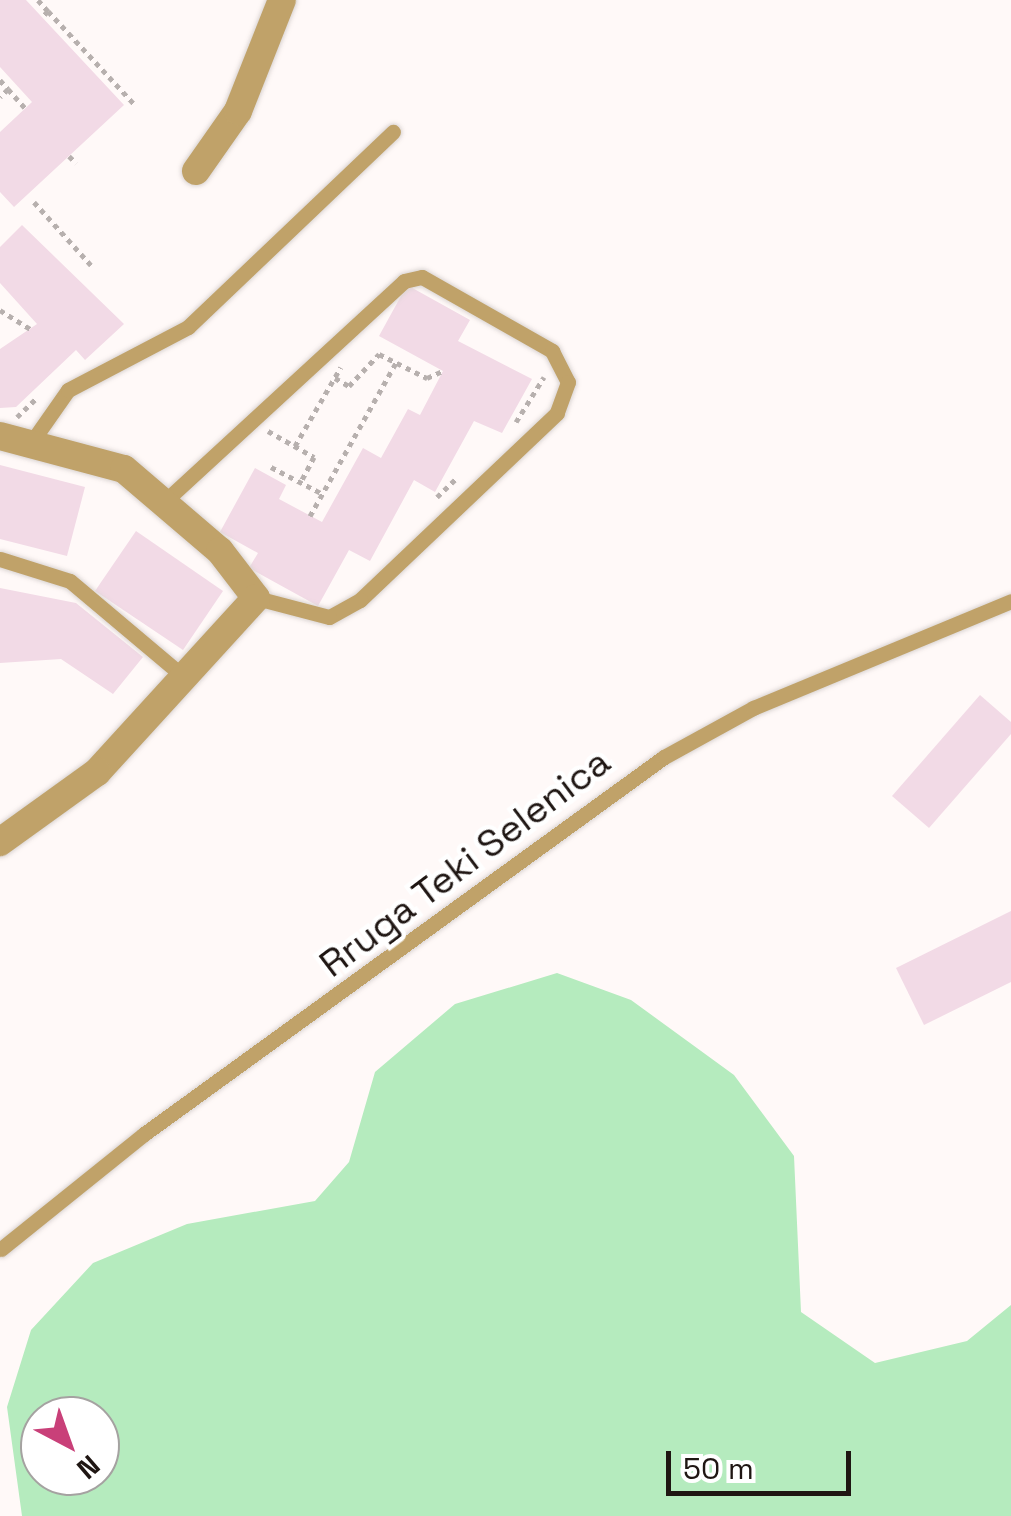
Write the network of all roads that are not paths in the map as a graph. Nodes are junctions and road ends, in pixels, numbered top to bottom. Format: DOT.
graph roads {
  1 [pos="282,0"];
  2 [pos="394,132"];
  3 [pos="196,171"];
  4 [pos="0,436"];
  5 [pos="33,440"];
  6 [pos="164,502"];
  7 [pos="0,559"];
  8 [pos="256,598"];
  9 [pos="1011,601"];
  10 [pos="185,678"];
  11 [pos="0,842"];
  12 [pos="1,1248"];
  1 -- 3 [label="street"];
  2 -- 5 [label="lane"];
  4 -- 5 [label="street"];
  5 -- 6 [label="street"];
  6 -- 8 [label="street"];
  6 -- 8 [label="lane"];
  7 -- 10 [label="lane"];
  8 -- 10 [label="street"];
  9 -- 12 [label="lane, Rruga Teki Selenica"];
  10 -- 11 [label="street"];
}
